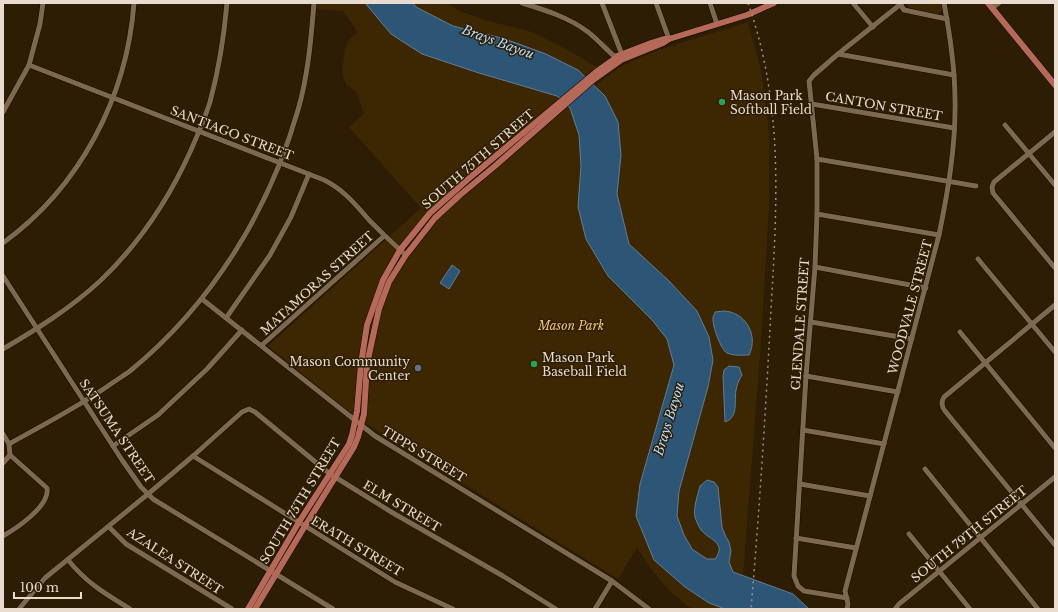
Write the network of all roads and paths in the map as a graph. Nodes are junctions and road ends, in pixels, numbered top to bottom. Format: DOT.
graph roads {
  1 [pos="42,3"];
  2 [pos="134,3"];
  3 [pos="227,3"];
  4 [pos="314,3"];
  5 [pos="522,3"];
  6 [pos="602,3"];
  7 [pos="656,3"];
  8 [pos="710,3"];
  9 [pos="774,3"];
  10 [pos="853,3"];
  11 [pos="944,3"];
  12 [pos="999,3"];
  13 [pos="901,4"];
  14 [pos="990,6"];
  15 [pos="947,19"];
  16 [pos="717,24"];
  17 [pos="873,27"];
  18 [pos="669,39"];
  19 [pos="838,54"];
  20 [pos="620,55"];
  21 [pos="29,65"];
  22 [pos="597,74"];
  23 [pos="954,75"];
  24 [pos="1055,86"];
  25 [pos="112,98"];
  26 [pos="812,104"];
  27 [pos="555,110"];
  28 [pos="3,112"];
  29 [pos="1006,125"];
  30 [pos="954,128"];
  31 [pos="199,130"];
  32 [pos="1055,132"];
  33 [pos="1029,153"];
  34 [pos="817,158"];
  35 [pos="280,162"];
  36 [pos="309,174"];
  37 [pos="949,182"];
  38 [pos="1055,185"];
  39 [pos="976,186"];
  40 [pos="817,214"];
  41 [pos="939,235"];
  42 [pos="384,236"];
  43 [pos="3,243"];
  44 [pos="400,250"];
  45 [pos="406,255"];
  46 [pos="978,259"];
  47 [pos="815,268"];
  48 [pos="1055,268"];
  49 [pos="3,276"];
  50 [pos="926,288"];
  51 [pos="202,299"];
  52 [pos="1055,305"];
  53 [pos="226,318"];
  54 [pos="811,322"];
  55 [pos="1032,324"];
  56 [pos="367,325"];
  57 [pos="374,327"];
  58 [pos="36,328"];
  59 [pos="242,330"];
  60 [pos="960,332"];
  61 [pos="912,339"];
  62 [pos="262,346"];
  63 [pos="3,349"];
  64 [pos="1055,352"];
  65 [pos="986,363"];
  66 [pos="806,376"];
  67 [pos="898,392"];
  68 [pos="85,402"];
  69 [pos="355,420"];
  70 [pos="361,425"];
  71 [pos="803,430"];
  72 [pos="3,434"];
  73 [pos="9,444"];
  74 [pos="884,444"];
  75 [pos="113,446"];
  76 [pos="1055,448"];
  77 [pos="10,454"];
  78 [pos="193,456"];
  79 [pos="3,463"];
  80 [pos="925,469"];
  81 [pos="333,476"];
  82 [pos="1055,477"];
  83 [pos="800,484"];
  84 [pos="148,494"];
  85 [pos="870,496"];
  86 [pos="1022,504"];
  87 [pos="302,524"];
  88 [pos="109,527"];
  89 [pos="909,534"];
  90 [pos="3,536"];
  91 [pos="796,538"];
  92 [pos="980,538"];
  93 [pos="1055,545"];
  94 [pos="856,548"];
  95 [pos="68,560"];
  96 [pos="940,571"];
  97 [pos="273,573"];
  98 [pos="612,581"];
  99 [pos="847,598"];
  100 [pos="19,609"];
  101 [pos="130,609"];
  102 [pos="232,609"];
  103 [pos="248,609"];
  104 [pos="255,609"];
  105 [pos="333,609"];
  106 [pos="453,609"];
  107 [pos="556,609"];
  108 [pos="595,609"];
  109 [pos="649,609"];
  110 [pos="847,609"];
  111 [pos="896,609"];
  112 [pos="970,609"];
  113 [pos="1038,609"];
  1 -- 21 [label="street"];
  2 -- 25 [label="street"];
  3 -- 31 [label="street"];
  4 -- 35 [label="street"];
  5 -- 20 [label="street"];
  6 -- 20 [label="street"];
  7 -- 18 [label="street"];
  8 -- 16 [label="street"];
  9 -- 16 [label="main road, SOUTH 75TH STREET"];
  10 -- 17 [label="street"];
  11 -- 15 [label="street, WOODVALE STREET"];
  12 -- 14 [label="street"];
  13 -- 15 [label="street"];
  13 -- 17 [label="street"];
  14 -- 24 [label="main road"];
  15 -- 23 [label="street, WOODVALE STREET"];
  16 -- 18 [label="main road, SOUTH 75TH STREET"];
  17 -- 19 [label="street"];
  18 -- 20 [label="main road, SOUTH 75TH STREET"];
  18 -- 22 [label="main road, SOUTH 75TH STREET"];
  19 -- 23 [label="street"];
  19 -- 26 [label="street, GLENDALE STREET"];
  20 -- 22 [label="main road, SOUTH 75TH STREET"];
  21 -- 25 [label="street, SANTIAGO STREET"];
  21 -- 28 [label="street"];
  22 -- 27 [label="main road, SOUTH 75TH STREET"];
  23 -- 30 [label="street, WOODVALE STREET"];
  25 -- 31 [label="street, SANTIAGO STREET"];
  25 -- 43 [label="street"];
  26 -- 30 [label="street, CANTON STREET"];
  26 -- 34 [label="street, GLENDALE STREET"];
  27 -- 44 [label="main road, SOUTH 75TH STREET"];
  27 -- 45 [label="main road, SOUTH 75TH STREET"];
  29 -- 33 [label="street"];
  30 -- 37 [label="street, WOODVALE STREET"];
  31 -- 35 [label="street, SANTIAGO STREET"];
  31 -- 58 [label="street"];
  32 -- 33 [label="street"];
  33 -- 38 [label="street"];
  33 -- 48 [label="street"];
  34 -- 37 [label="street"];
  34 -- 40 [label="street, GLENDALE STREET"];
  35 -- 36 [label="street, SANTIAGO STREET"];
  35 -- 51 [label="street"];
  36 -- 42 [label="street, SANTIAGO STREET"];
  36 -- 53 [label="street"];
  37 -- 39 [label="street"];
  37 -- 41 [label="street, WOODVALE STREET"];
  40 -- 41 [label="street"];
  40 -- 47 [label="street, GLENDALE STREET"];
  41 -- 50 [label="street, WOODVALE STREET"];
  42 -- 44 [label="street, SANTIAGO STREET"];
  42 -- 62 [label="street, MATAMORAS STREET"];
  44 -- 45 [label="street, SANTIAGO STREET"];
  44 -- 56 [label="main road, SOUTH 75TH STREET"];
  45 -- 57 [label="main road, SOUTH 75TH STREET"];
  46 -- 55 [label="street"];
  47 -- 50 [label="street"];
  47 -- 54 [label="street, GLENDALE STREET"];
  49 -- 58 [label="street, SATSUMA STREET"];
  50 -- 61 [label="street, WOODVALE STREET"];
  51 -- 53 [label="street, TIPPS STREET"];
  51 -- 68 [label="street"];
  52 -- 55 [label="street"];
  53 -- 59 [label="street, TIPPS STREET"];
  54 -- 61 [label="street"];
  54 -- 66 [label="street, GLENDALE STREET"];
  55 -- 64 [label="street"];
  55 -- 65 [label="street"];
  56 -- 57 [label="main road"];
  56 -- 69 [label="main road, SOUTH 75TH STREET"];
  57 -- 70 [label="main road, SOUTH 75TH STREET"];
  58 -- 63 [label="street"];
  58 -- 68 [label="street, SATSUMA STREET"];
  59 -- 62 [label="street, TIPPS STREET"];
  59 -- 75 [label="street"];
  60 -- 65 [label="street"];
  61 -- 67 [label="street, WOODVALE STREET"];
  62 -- 69 [label="street, TIPPS STREET"];
  65 -- 76 [label="street"];
  65 -- 86 [label="street"];
  66 -- 67 [label="street"];
  66 -- 71 [label="street, GLENDALE STREET"];
  67 -- 74 [label="street, WOODVALE STREET"];
  68 -- 73 [label="street"];
  68 -- 75 [label="street, SATSUMA STREET"];
  69 -- 70 [label="street, TIPPS STREET"];
  69 -- 81 [label="main road, SOUTH 75TH STREET"];
  70 -- 81 [label="main road, SOUTH 75TH STREET"];
  70 -- 98 [label="street, TIPPS STREET"];
  71 -- 74 [label="street"];
  71 -- 83 [label="street, GLENDALE STREET"];
  72 -- 73 [label="street"];
  73 -- 77 [label="street"];
  74 -- 85 [label="street, WOODVALE STREET"];
  75 -- 84 [label="street, SATSUMA STREET"];
  77 -- 79 [label="street"];
  77 -- 90 [label="street"];
  78 -- 81 [label="street, ELM STREET"];
  78 -- 84 [label="street"];
  78 -- 87 [label="street, ERATH STREET"];
  80 -- 92 [label="street"];
  81 -- 87 [label="main road, SOUTH 75TH STREET"];
  81 -- 107 [label="street, ELM STREET"];
  82 -- 86 [label="street, SOUTH 79TH STREET"];
  83 -- 85 [label="street"];
  83 -- 91 [label="street, GLENDALE STREET"];
  84 -- 88 [label="street"];
  84 -- 97 [label="street, SATSUMA STREET"];
  85 -- 94 [label="street, WOODVALE STREET"];
  86 -- 92 [label="street, SOUTH 79TH STREET"];
  86 -- 93 [label="street"];
  87 -- 97 [label="main road, SOUTH 75TH STREET"];
  87 -- 106 [label="street, ERATH STREET"];
  88 -- 95 [label="street"];
  88 -- 102 [label="street, AZALEA STREET"];
  89 -- 96 [label="street"];
  91 -- 94 [label="street"];
  91 -- 99 [label="street, GLENDALE STREET"];
  92 -- 96 [label="street, SOUTH 79TH STREET"];
  92 -- 113 [label="street"];
  94 -- 99 [label="street, WOODVALE STREET"];
  95 -- 100 [label="street"];
  95 -- 101 [label="street"];
  96 -- 111 [label="street, SOUTH 79TH STREET"];
  96 -- 112 [label="street"];
  97 -- 103 [label="main road, SOUTH 75TH STREET"];
  97 -- 104 [label="main road, SOUTH 75TH STREET"];
  97 -- 105 [label="street, SATSUMA STREET"];
  98 -- 108 [label="street"];
  98 -- 109 [label="street, TIPPS STREET"];
  99 -- 110 [label="street, WOODVALE STREET"];
}
